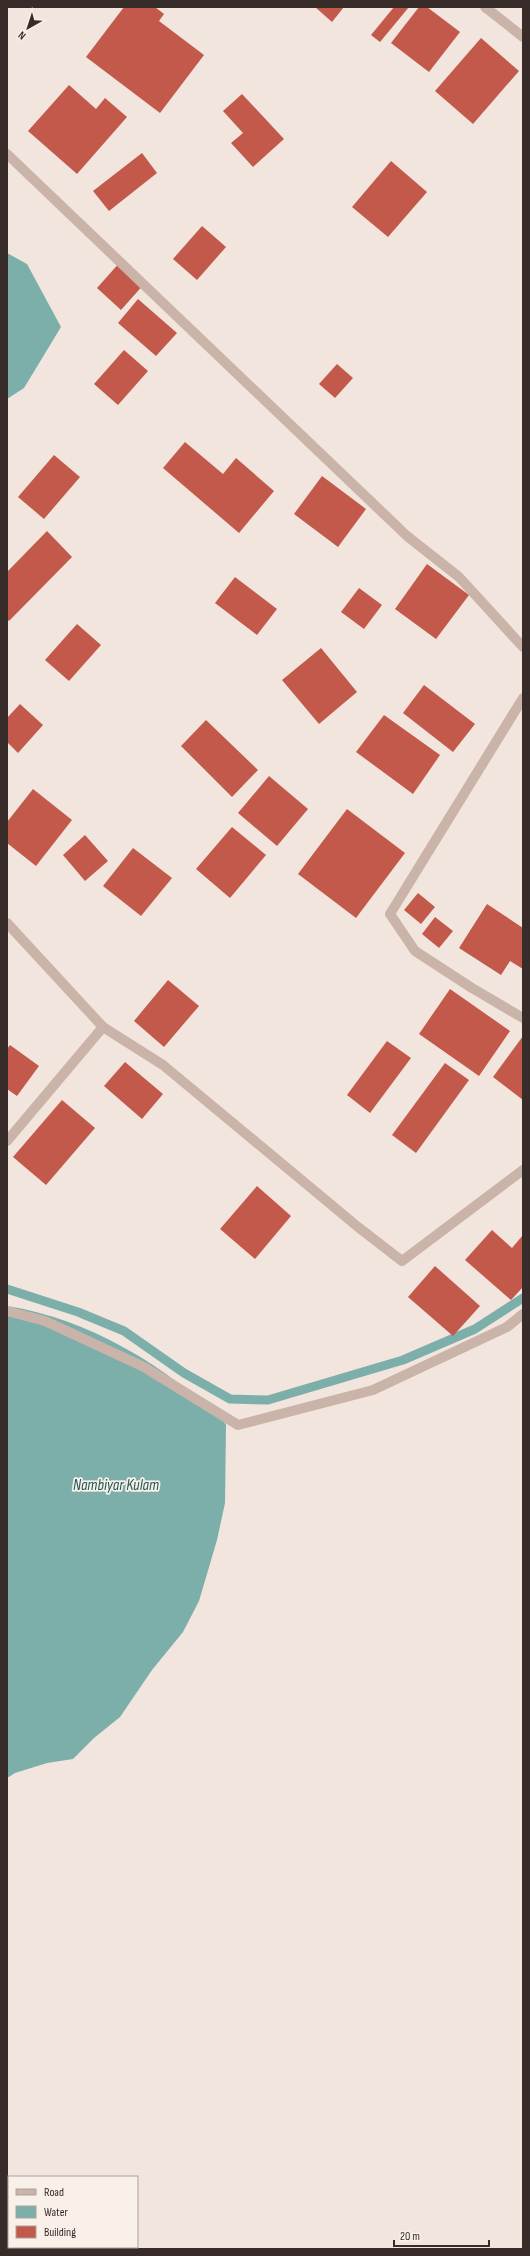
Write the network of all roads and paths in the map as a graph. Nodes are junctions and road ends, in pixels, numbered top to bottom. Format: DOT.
graph roads {
  1 [pos="484,7"];
  2 [pos="523,37"];
  3 [pos="7,154"];
  4 [pos="523,647"];
  5 [pos="523,698"];
  6 [pos="7,923"];
  7 [pos="523,1018"];
  8 [pos="103,1027"];
  9 [pos="7,1141"];
  10 [pos="523,1170"];
  11 [pos="7,1311"];
  12 [pos="523,1314"];
  1 -- 2 [label="street"];
  3 -- 4 [label="street"];
  5 -- 7 [label="street"];
  6 -- 8 [label="street"];
  8 -- 9 [label="street"];
  8 -- 10 [label="street"];
  11 -- 12 [label="street"];
}
